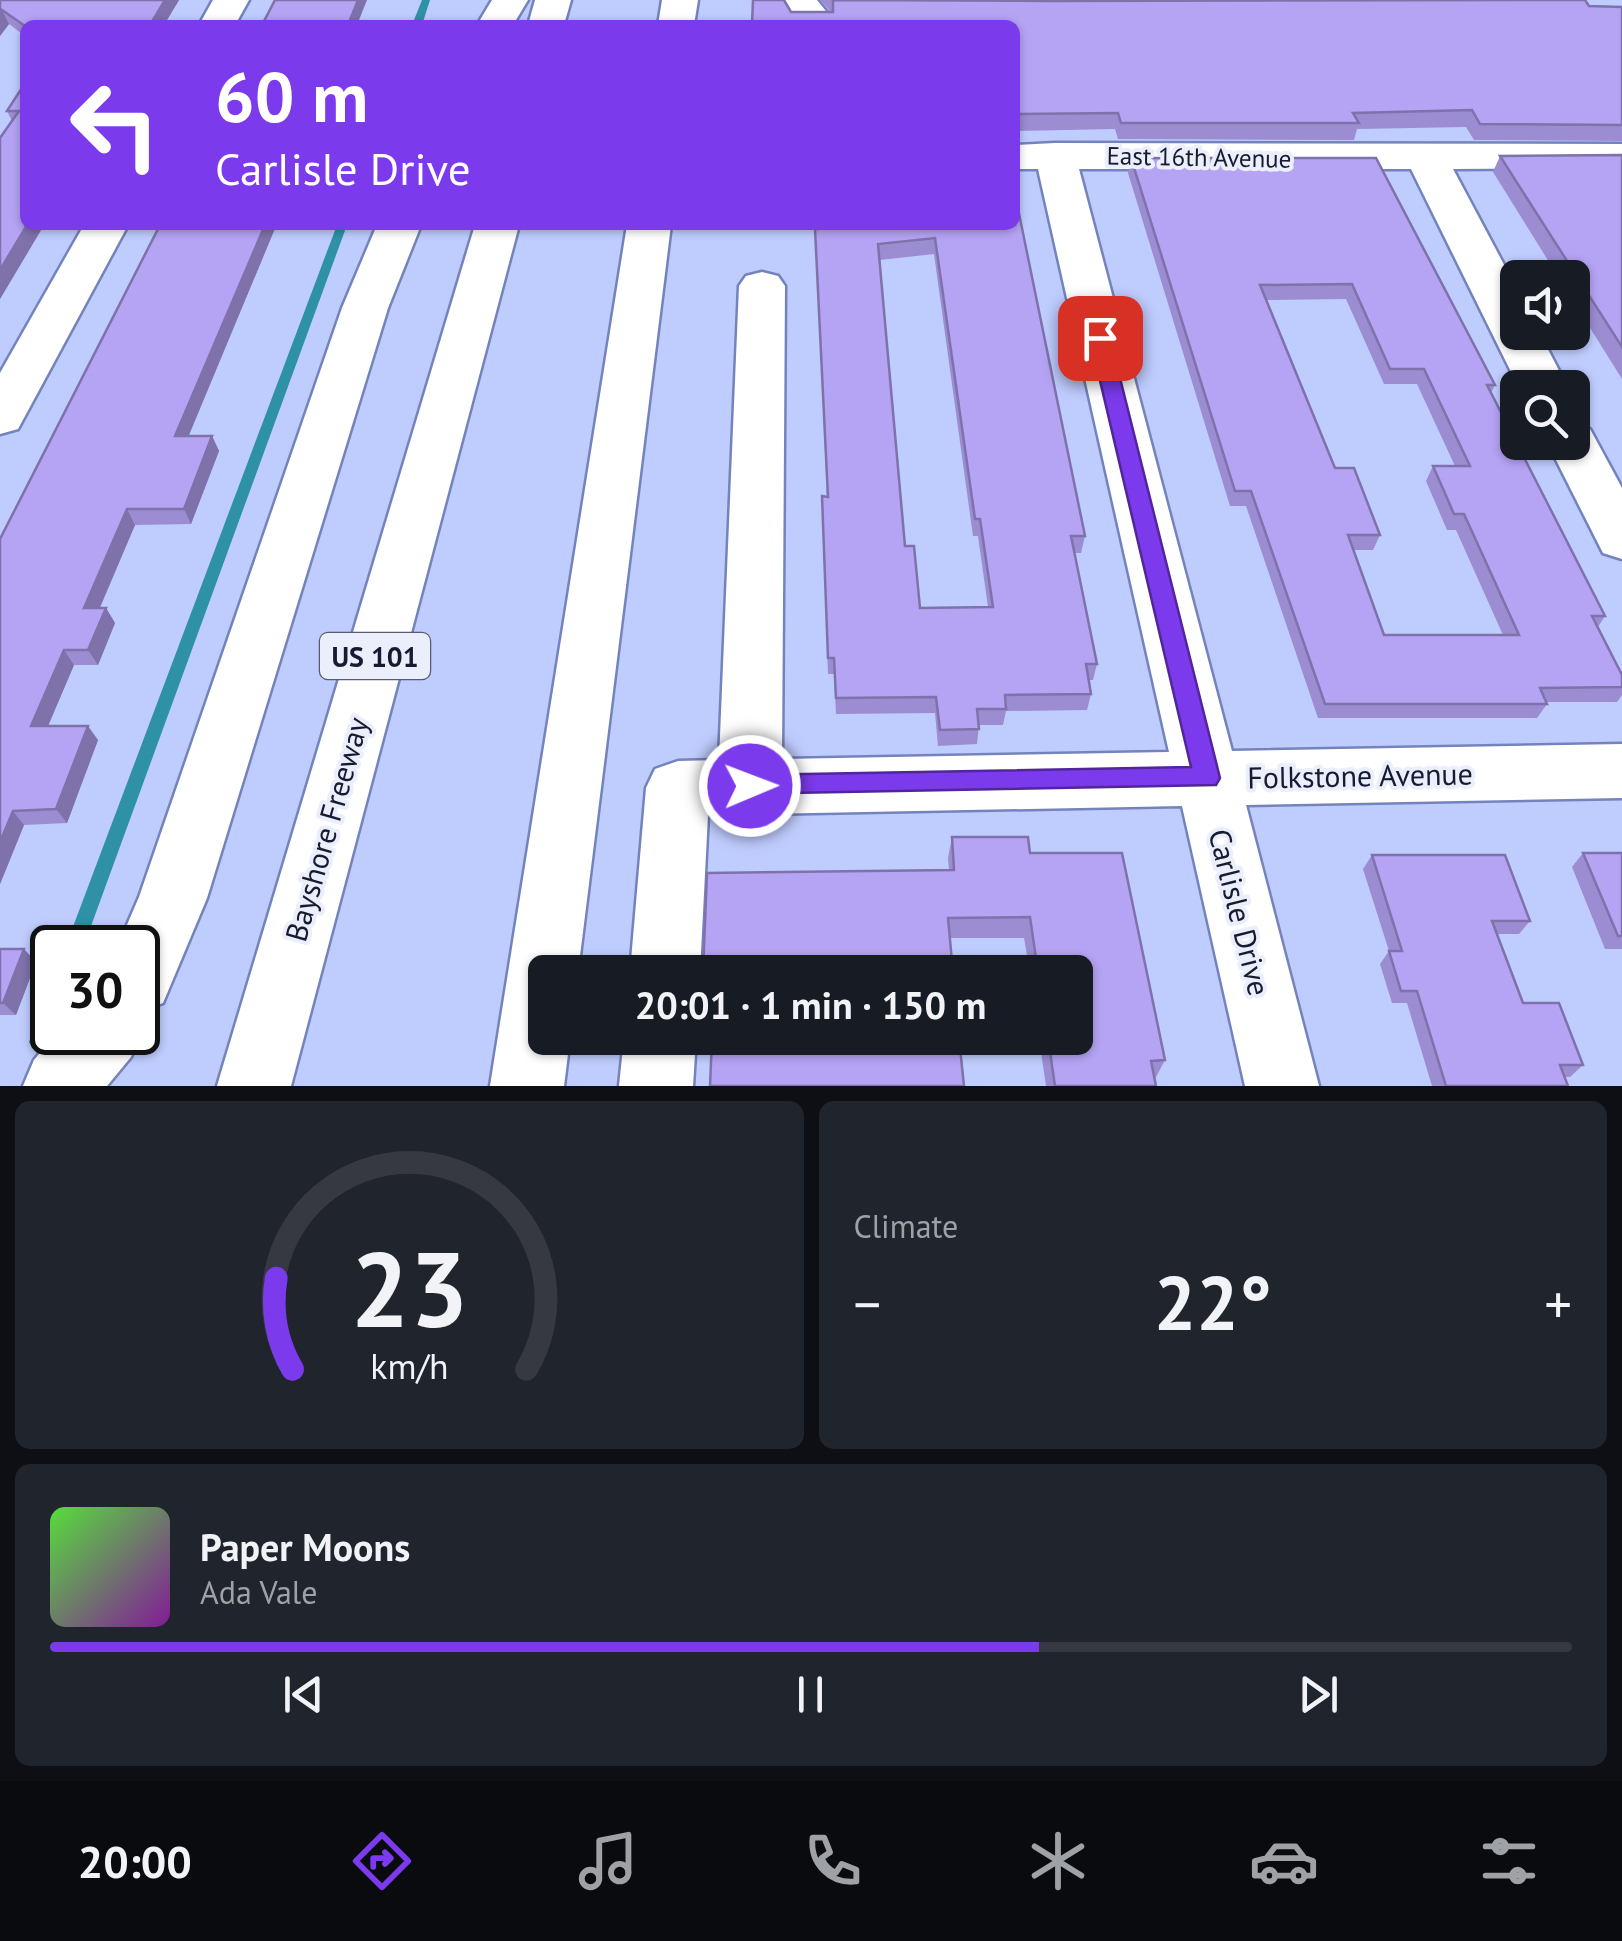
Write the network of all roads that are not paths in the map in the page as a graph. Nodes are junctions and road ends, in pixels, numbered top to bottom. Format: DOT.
graph roads {
  1 [pos="797,0"];
  2 [pos="812,20"];
  3 [pos="1035,156"];
  4 [pos="1622,156"];
  5 [pos="1427,159"];
  6 [pos="103,230"];
  7 [pos="397,230"];
  8 [pos="496,230"];
  9 [pos="648,230"];
  10 [pos="762,286"];
  11 [pos="1535,370"];
  12 [pos="0,417"];
  13 [pos="1581,460"];
  14 [pos="1622,539"];
  15 [pos="1622,771"];
  16 [pos="1207,778"];
  17 [pos="750,786"];
  18 [pos="160,928"];
  19 [pos="665,955"];
  20 [pos="86,1055"];
  21 [pos="659,1055"];
  22 [pos="60,1086"];
  23 [pos="254,1086"];
  24 [pos="527,1086"];
  25 [pos="656,1086"];
  26 [pos="1282,1086"];
  1 -- 2 [label="main road"];
  3 -- 5 [label="main road, East 16th Avenue"];
  3 -- 16 [label="main road, Carlisle Drive"];
  4 -- 5 [label="main road, East 16th Avenue"];
  5 -- 11 [label="main road"];
  6 -- 12 [label="main road"];
  7 -- 18 [label="main road"];
  8 -- 23 [label="main road, Bayshore Freeway / US 101"];
  9 -- 24 [label="main road"];
  10 -- 17 [label="main road"];
  13 -- 14 [label="main road"];
  15 -- 16 [label="main road, Folkstone Avenue"];
  16 -- 17 [label="main road, Folkstone Avenue"];
  16 -- 26 [label="main road, Carlisle Drive"];
  17 -- 19 [label="main road, Folkstone Avenue"];
  20 -- 22 [label="main road"];
  21 -- 25 [label="main road"];
}
